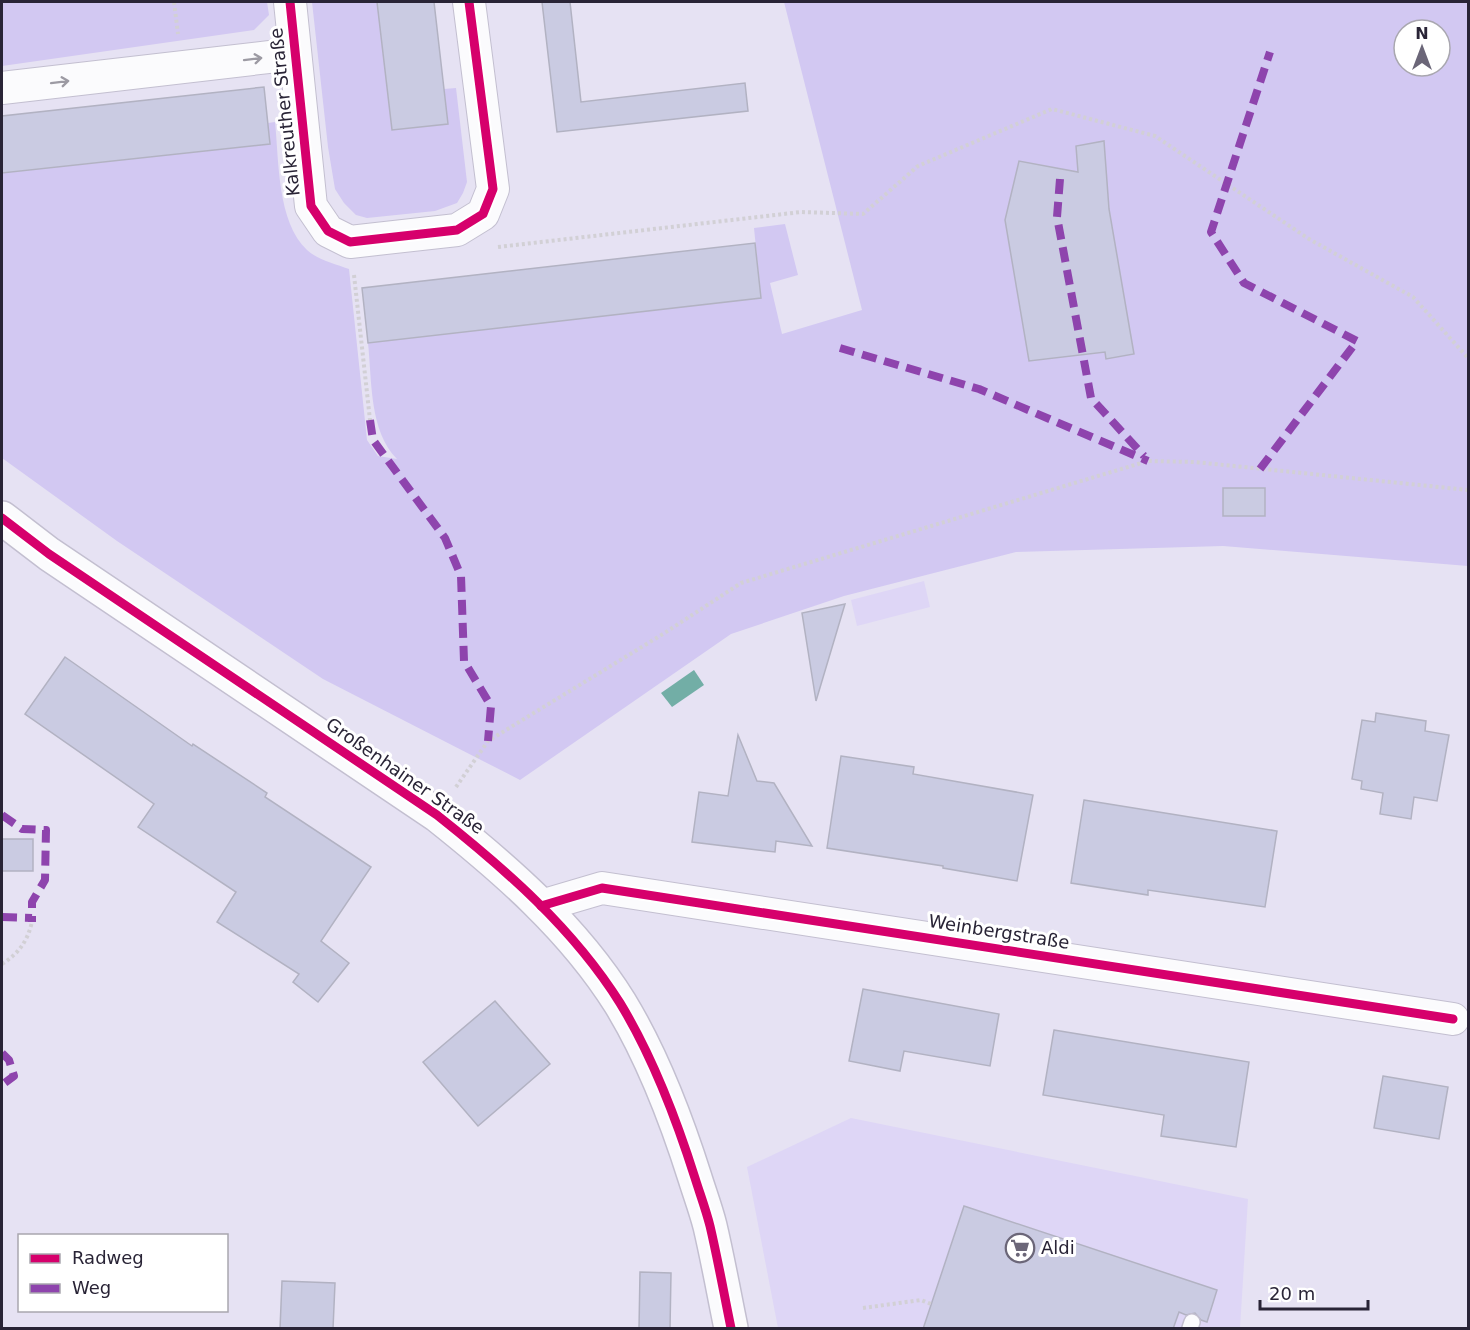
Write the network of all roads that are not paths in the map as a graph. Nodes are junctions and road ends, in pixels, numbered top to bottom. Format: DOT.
graph roads {
  1 [pos="290,2"];
  2 [pos="470,2"];
  3 [pos="295,54"];
  4 [pos="2,88"];
  5 [pos="2,519"];
  6 [pos="541,906"];
  7 [pos="1461,1021"];
  8 [pos="730,1329"];
  1 -- 3 [label="street, Kalkreuther Straße"];
  2 -- 3 [label="street, Kalkreuther Straße"];
  4 -- 3 [label="street, Kalkreuther Straße, one-way"];
  5 -- 6 [label="main road, Großenhainer Straße"];
  6 -- 7 [label="street, Weinbergstraße"];
  6 -- 8 [label="main road, Großenhainer Straße"];
}
